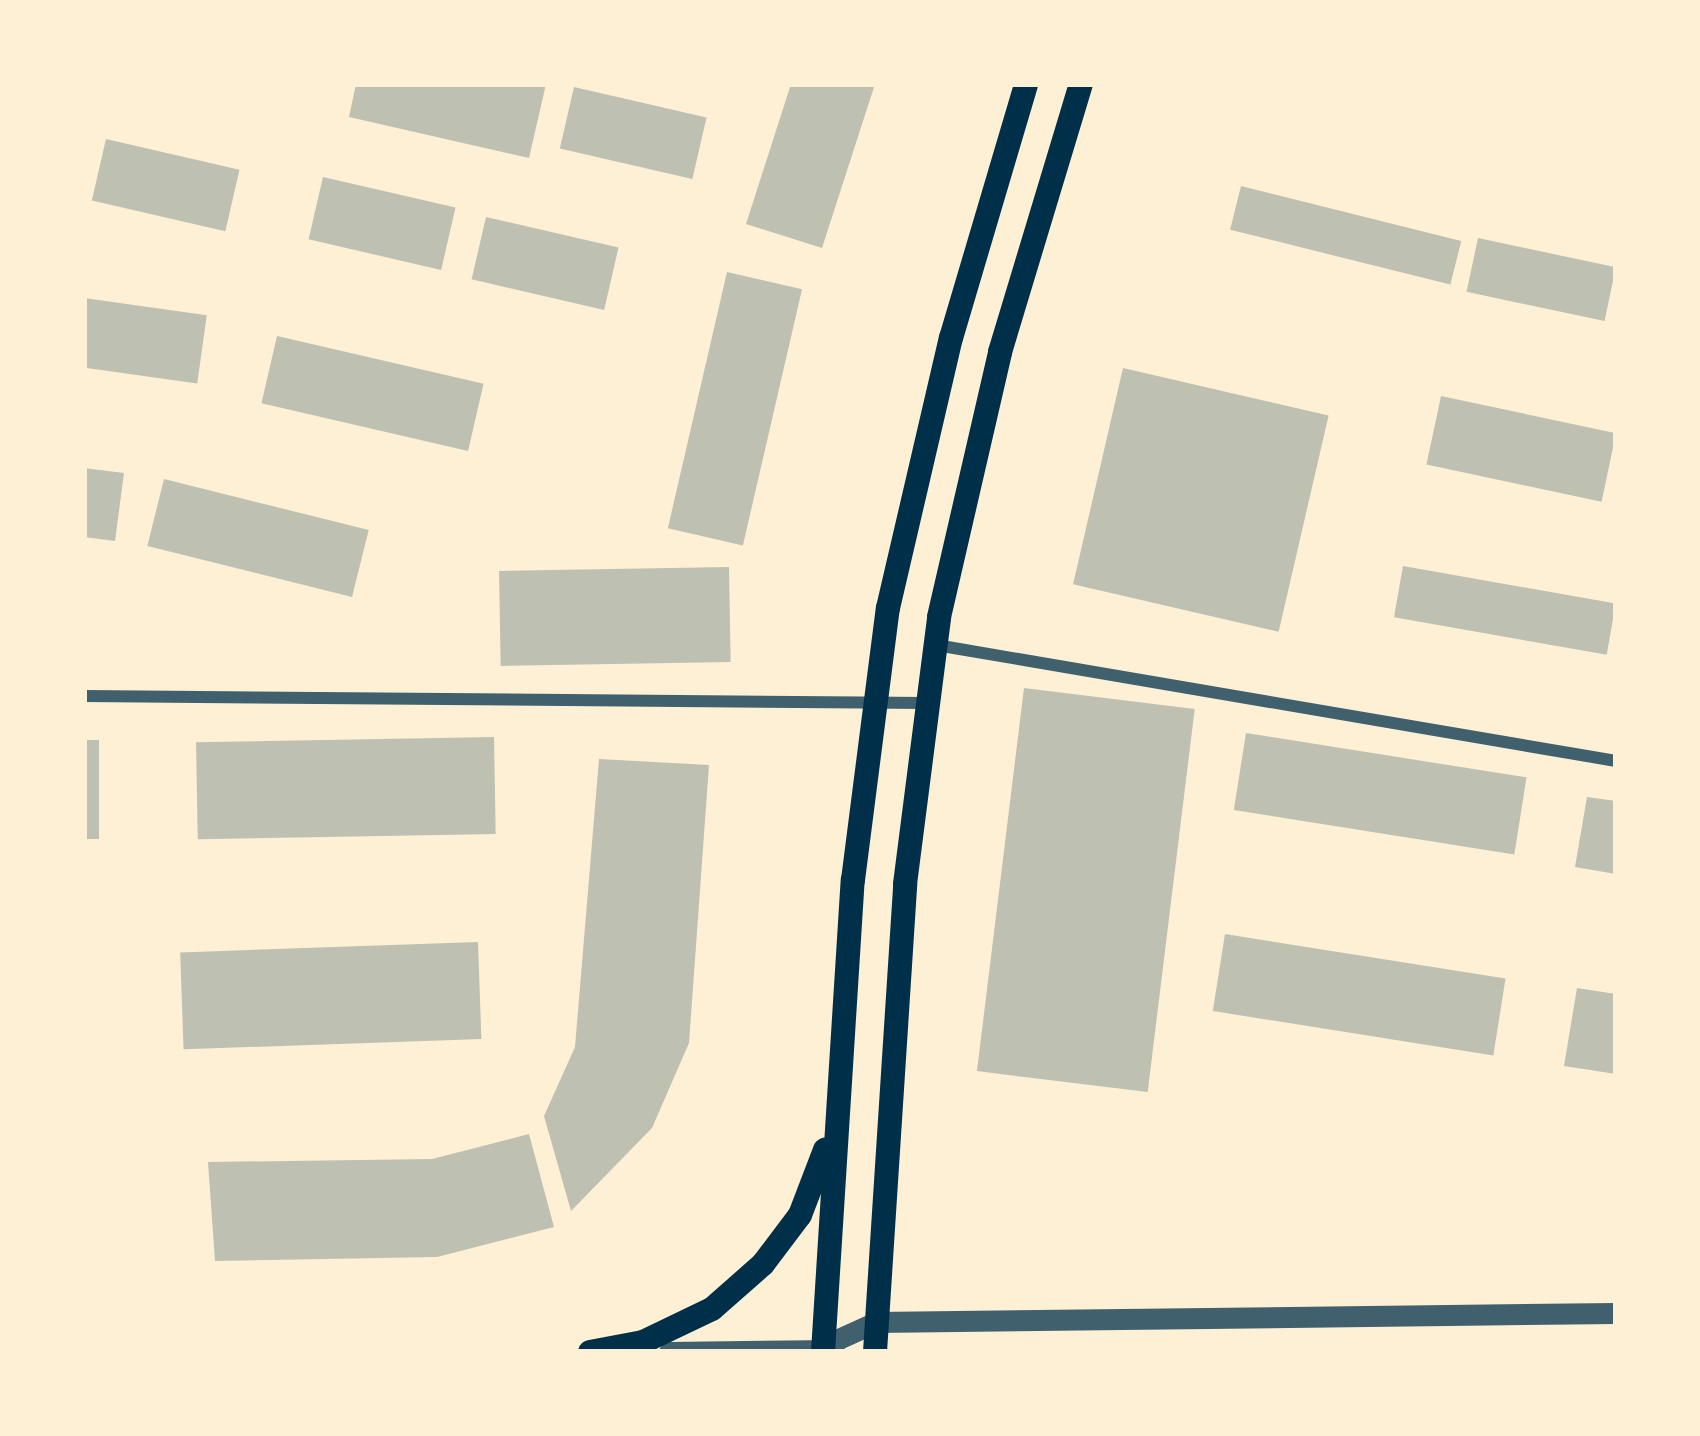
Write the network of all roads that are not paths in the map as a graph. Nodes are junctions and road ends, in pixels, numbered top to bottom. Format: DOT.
graph roads {
  1 [pos="1026,84"];
  2 [pos="1081,84"];
  3 [pos="935,645"];
  4 [pos="84,696"];
  5 [pos="875,703"];
  6 [pos="927,703"];
  7 [pos="1616,761"];
  8 [pos="835,1125"];
  9 [pos="1616,1313"];
  10 [pos="876,1322"];
  11 [pos="829,1350"];
  12 [pos="590,1352"];
  13 [pos="669,1352"];
  14 [pos="875,1352"];
  1 -- 5 [label="main road"];
  2 -- 3 [label="main road"];
  3 -- 6 [label="main road"];
  3 -- 7 [label="street"];
  4 -- 5 [label="street"];
  5 -- 6 [label="street"];
  5 -- 8 [label="main road"];
  6 -- 10 [label="main road"];
  8 -- 11 [label="main road"];
  8 -- 12 [label="main road"];
  9 -- 10 [label="street"];
  10 -- 11 [label="street"];
  10 -- 14 [label="main road"];
  11 -- 13 [label="street"];
}
